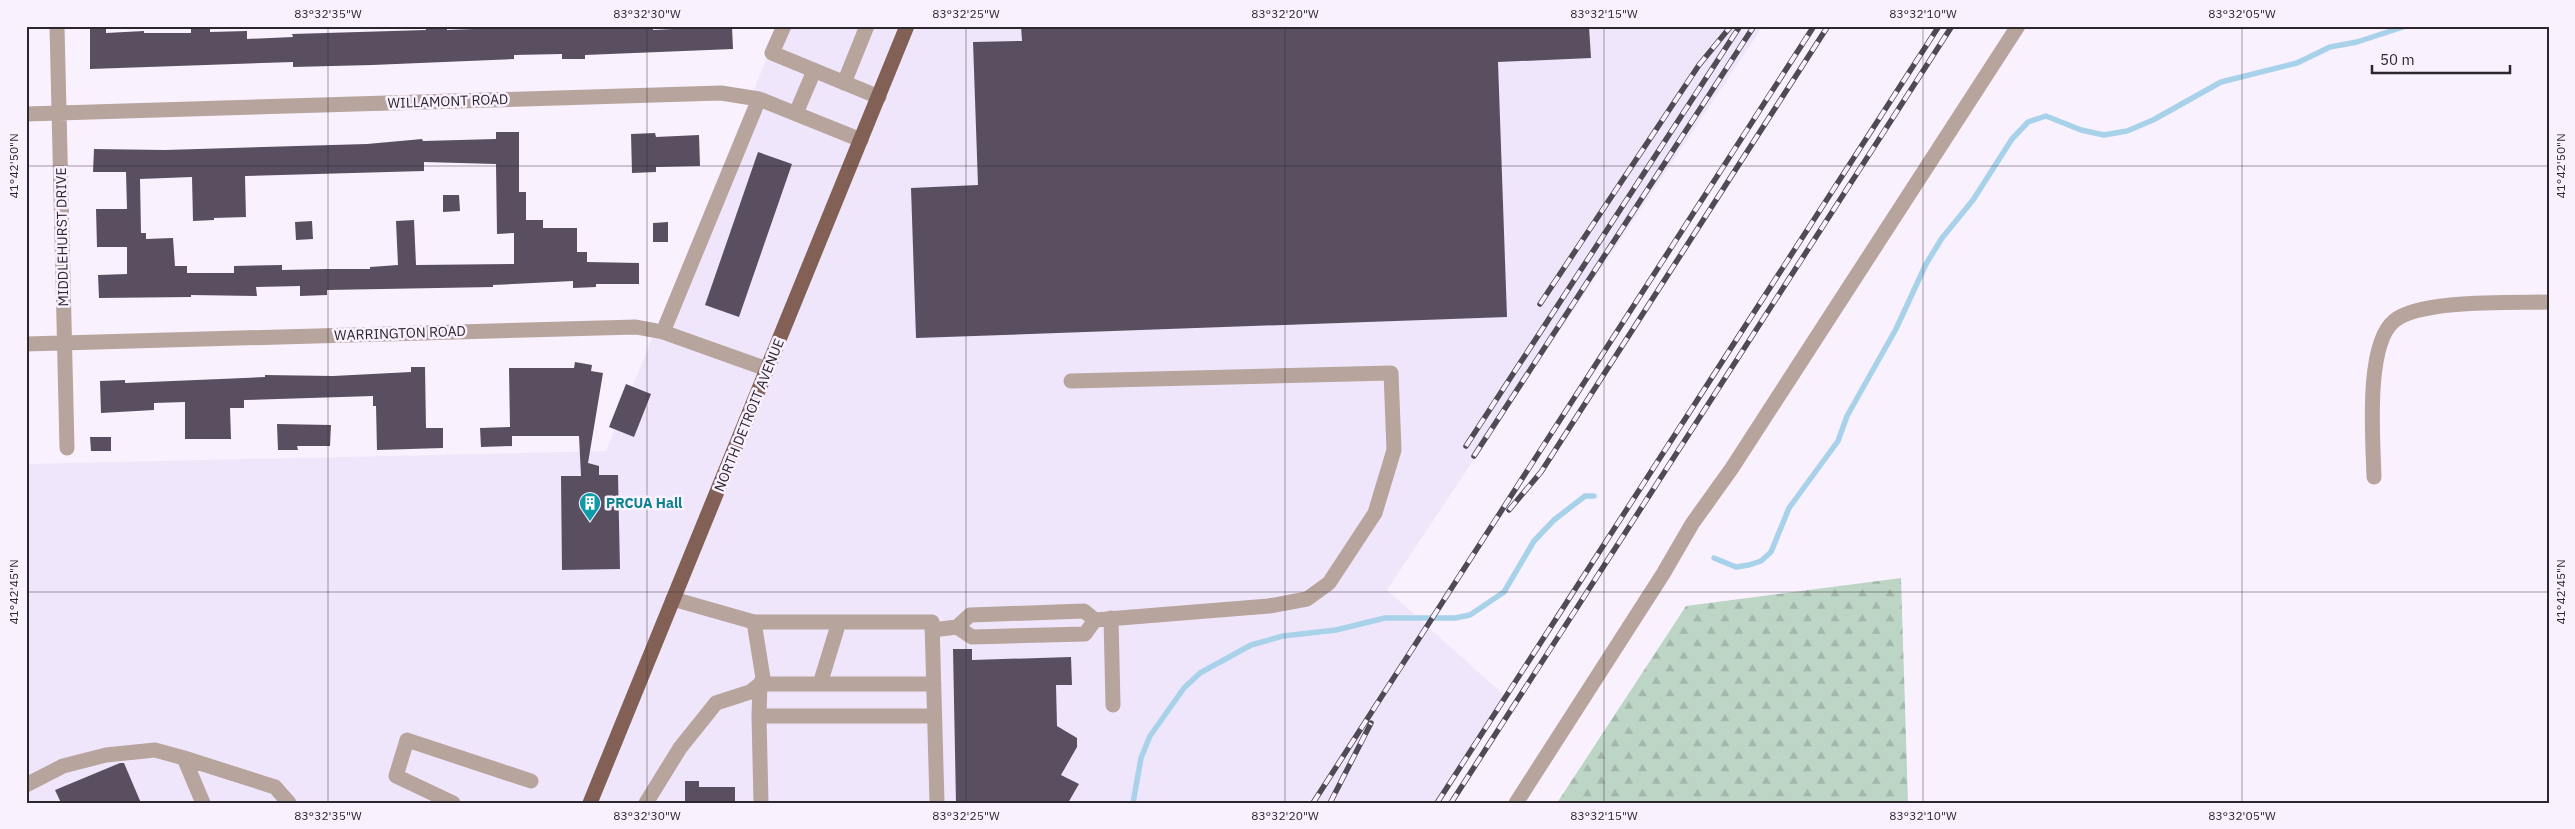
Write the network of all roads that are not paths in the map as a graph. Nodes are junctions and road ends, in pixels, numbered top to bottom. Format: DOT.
graph roads {
  1 [pos="57,26"];
  2 [pos="784,26"];
  3 [pos="867,26"];
  4 [pos="908,26"];
  5 [pos="2018,26"];
  6 [pos="814,71"];
  7 [pos="844,83"];
  8 [pos="879,97"];
  9 [pos="759,99"];
  10 [pos="59,113"];
  11 [pos="796,113"];
  12 [pos="26,114"];
  13 [pos="861,140"];
  14 [pos="2549,302"];
  15 [pos="663,332"];
  16 [pos="65,343"];
  17 [pos="26,344"];
  18 [pos="767,369"];
  19 [pos="1071,381"];
  20 [pos="67,448"];
  21 [pos="2374,476"];
  22 [pos="673,599"];
  23 [pos="1103,619"];
  24 [pos="754,622"];
  25 [pos="838,622"];
  26 [pos="957,627"];
  27 [pos="932,630"];
  28 [pos="760,684"];
  29 [pos="820,684"];
  30 [pos="934,684"];
  31 [pos="1113,705"];
  32 [pos="759,716"];
  33 [pos="934,716"];
  34 [pos="184,758"];
  35 [pos="531,781"];
  36 [pos="26,785"];
  37 [pos="203,803"];
  38 [pos="289,803"];
  39 [pos="453,803"];
  40 [pos="590,803"];
  41 [pos="646,803"];
  42 [pos="760,803"];
  43 [pos="937,803"];
  44 [pos="1516,803"];
  1 -- 10 [label="street, MIDDLEHURST DRIVE"];
  2 -- 6 [label="street"];
  3 -- 7 [label="street"];
  4 -- 8 [label="main road, NORTH DETROIT AVENUE"];
  5 -- 44 [label="street"];
  6 -- 7 [label="street"];
  6 -- 11 [label="street"];
  7 -- 8 [label="street"];
  8 -- 13 [label="main road, NORTH DETROIT AVENUE"];
  9 -- 10 [label="street, WILLAMONT ROAD"];
  9 -- 11 [label="street, WILLAMONT ROAD"];
  9 -- 15 [label="street"];
  10 -- 12 [label="street, WILLAMONT ROAD"];
  10 -- 16 [label="street, MIDDLEHURST DRIVE"];
  11 -- 13 [label="street, WILLAMONT ROAD"];
  13 -- 18 [label="main road, NORTH DETROIT AVENUE"];
  14 -- 21 [label="street"];
  15 -- 16 [label="street, WARRINGTON ROAD"];
  15 -- 18 [label="street, WARRINGTON ROAD"];
  16 -- 17 [label="street, WARRINGTON ROAD"];
  16 -- 20 [label="street, MIDDLEHURST DRIVE"];
  18 -- 22 [label="main road, NORTH DETROIT AVENUE"];
  19 -- 23 [label="street"];
  22 -- 24 [label="street"];
  22 -- 40 [label="main road, NORTH DETROIT AVENUE"];
  23 -- 26 [label="street"];
  23 -- 26 [label="street"];
  23 -- 31 [label="street"];
  24 -- 25 [label="street"];
  24 -- 28 [label="street"];
  25 -- 27 [label="street"];
  25 -- 29 [label="street"];
  26 -- 27 [label="street"];
  27 -- 30 [label="street"];
  28 -- 29 [label="street"];
  28 -- 32 [label="street"];
  28 -- 41 [label="street"];
  29 -- 30 [label="street"];
  30 -- 33 [label="street"];
  32 -- 33 [label="street"];
  32 -- 42 [label="street"];
  33 -- 43 [label="street"];
  34 -- 36 [label="street"];
  34 -- 37 [label="street"];
  34 -- 38 [label="street"];
  35 -- 39 [label="street"];
}
